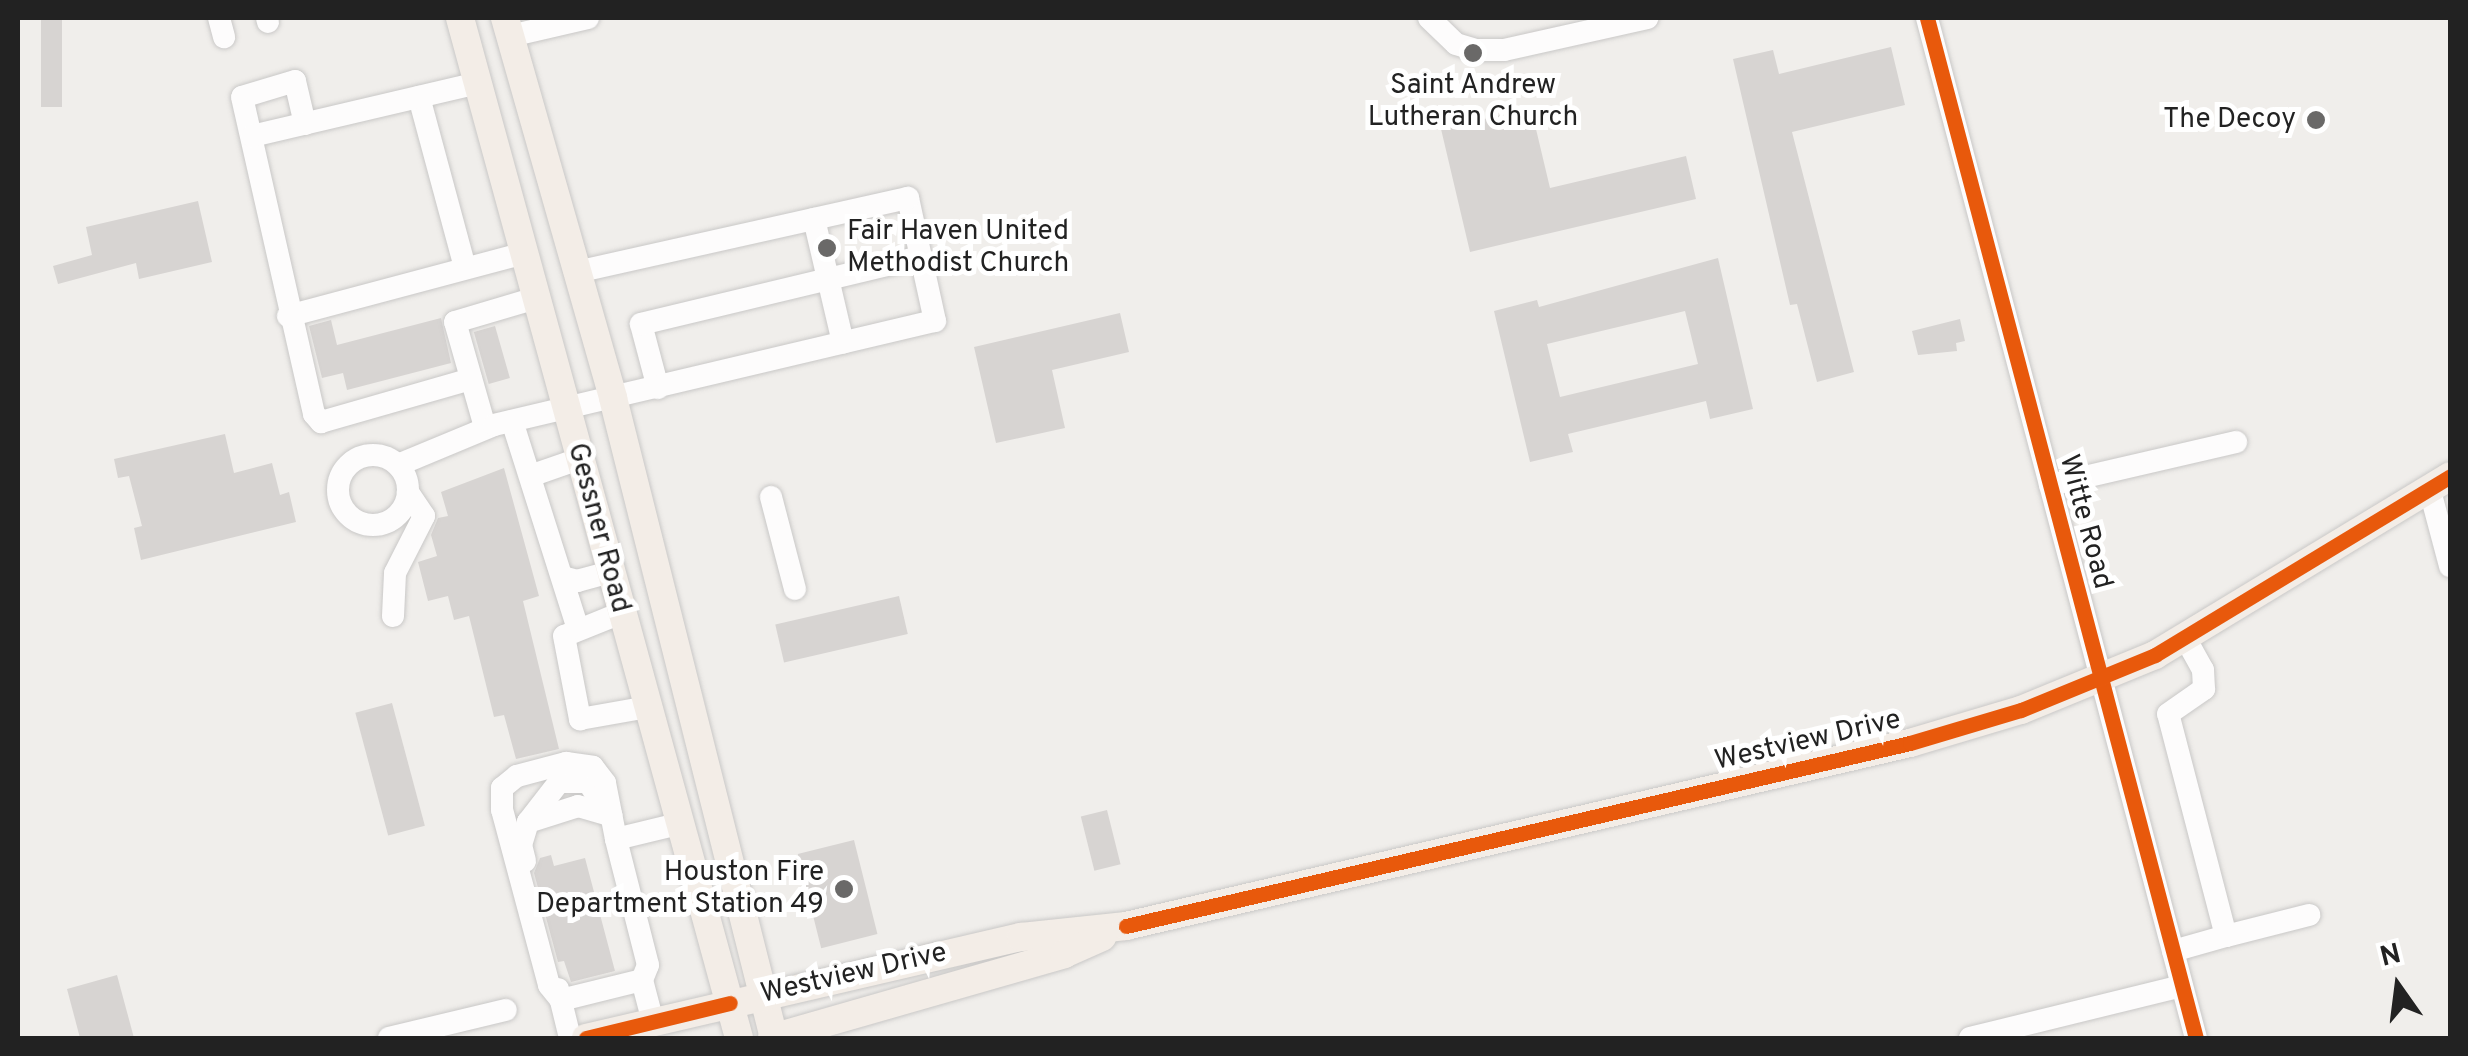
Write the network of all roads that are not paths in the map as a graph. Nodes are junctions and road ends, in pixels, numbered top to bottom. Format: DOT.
graph roads {
  1 [pos="460,18"];
  2 [pos="588,18"];
  3 [pos="1428,18"];
  4 [pos="1647,18"];
  5 [pos="1926,18"];
  6 [pos="507,27"];
  7 [pos="478,83"];
  8 [pos="419,97"];
  9 [pos="305,124"];
  10 [pos="252,136"];
  11 [pos="814,219"];
  12 [pos="524,252"];
  13 [pos="921,256"];
  14 [pos="465,268"];
  15 [pos="577,272"];
  16 [pos="828,279"];
  17 [pos="536,298"];
  18 [pos="288,316"];
  19 [pos="843,343"];
  20 [pos="471,380"];
  21 [pos="658,388"];
  22 [pos="613,398"];
  23 [pos="566,412"];
  24 [pos="512,422"];
  25 [pos="485,428"];
  26 [pos="2236,442"];
  27 [pos="579,459"];
  28 [pos="398,465"];
  29 [pos="533,475"];
  30 [pos="2440,481"];
  31 [pos="2050,485"];
  32 [pos="408,492"];
  33 [pos="771,497"];
  34 [pos="2450,566"];
  35 [pos="610,572"];
  36 [pos="563,577"];
  37 [pos="795,590"];
  38 [pos="620,613"];
  39 [pos="392,616"];
  40 [pos="577,626"];
  41 [pos="2185,637"];
  42 [pos="682,665"];
  43 [pos="638,676"];
  44 [pos="2102,680"];
  45 [pos="648,707"];
  46 [pos="610,821"];
  47 [pos="682,823"];
  48 [pos="2309,915"];
  49 [pos="744,917"];
  50 [pos="710,925"];
  51 [pos="1126,926"];
  52 [pos="2226,936"];
  53 [pos="2172,951"];
  54 [pos="642,980"];
  55 [pos="2182,986"];
  56 [pos="763,994"];
  57 [pos="561,1000"];
  58 [pos="730,1002"];
  59 [pos="506,1010"];
  60 [pos="654,1022"];
  61 [pos="846,1029"];
  62 [pos="389,1038"];
  63 [pos="570,1038"];
  64 [pos="586,1038"];
  65 [pos="738,1038"];
  66 [pos="773,1038"];
  67 [pos="1970,1038"];
  68 [pos="2196,1038"];
  1 -- 7 [label="main road, Gessner Road"];
  2 -- 6 [label="street"];
  3 -- 4 [label="street"];
  5 -- 31 [label="street, Witte Road"];
  6 -- 15 [label="main road, Gessner Road"];
  7 -- 8 [label="street"];
  7 -- 12 [label="main road, Gessner Road"];
  8 -- 9 [label="street"];
  8 -- 14 [label="street"];
  9 -- 10 [label="street"];
  9 -- 10 [label="street"];
  10 -- 18 [label="street"];
  11 -- 13 [label="street"];
  11 -- 15 [label="street"];
  11 -- 16 [label="street"];
  12 -- 14 [label="street"];
  12 -- 17 [label="main road, Gessner Road"];
  13 -- 16 [label="street"];
  13 -- 19 [label="street"];
  14 -- 18 [label="street"];
  15 -- 22 [label="main road, Gessner Road"];
  16 -- 19 [label="street"];
  16 -- 21 [label="street"];
  17 -- 20 [label="street"];
  17 -- 23 [label="main road, Gessner Road"];
  18 -- 20 [label="street"];
  19 -- 21 [label="street"];
  20 -- 25 [label="street"];
  21 -- 22 [label="street"];
  22 -- 23 [label="street"];
  22 -- 42 [label="main road, Gessner Road"];
  23 -- 24 [label="street"];
  23 -- 27 [label="main road, Gessner Road"];
  24 -- 25 [label="street"];
  24 -- 29 [label="street"];
  25 -- 28 [label="street"];
  26 -- 31 [label="street"];
  27 -- 29 [label="street"];
  27 -- 35 [label="main road, Gessner Road"];
  28 -- 32 [label="street"];
  28 -- 32 [label="street"];
  29 -- 36 [label="street"];
  30 -- 34 [label="street"];
  30 -- 41 [label="main road, Westview Drive"];
  31 -- 44 [label="street, Witte Road"];
  32 -- 39 [label="street"];
  33 -- 37 [label="street"];
  35 -- 36 [label="street"];
  35 -- 38 [label="main road, Gessner Road"];
  36 -- 40 [label="street"];
  38 -- 40 [label="street"];
  38 -- 43 [label="main road, Gessner Road"];
  40 -- 45 [label="street"];
  41 -- 44 [label="main road, Westview Drive"];
  41 -- 52 [label="street"];
  42 -- 43 [label="main road"];
  42 -- 49 [label="main road, Gessner Road"];
  43 -- 45 [label="main road, Gessner Road"];
  44 -- 51 [label="main road, Westview Drive"];
  44 -- 53 [label="street, Witte Road"];
  45 -- 47 [label="main road, Gessner Road"];
  46 -- 47 [label="street"];
  46 -- 54 [label="street"];
  46 -- 57 [label="street"];
  46 -- 57 [label="street"];
  47 -- 50 [label="main road, Gessner Road"];
  48 -- 52 [label="street"];
  49 -- 50 [label="main road"];
  49 -- 56 [label="main road, Gessner Road"];
  50 -- 58 [label="main road, Gessner Road"];
  51 -- 56 [label="main road, Westview Drive"];
  51 -- 61 [label="main road, Westview Drive"];
  52 -- 53 [label="street"];
  53 -- 55 [label="street, Witte Road"];
  54 -- 57 [label="street"];
  54 -- 60 [label="street"];
  55 -- 67 [label="street"];
  55 -- 68 [label="street, Witte Road"];
  56 -- 58 [label="main road, Westview Drive"];
  56 -- 66 [label="main road, Gessner Road"];
  57 -- 63 [label="street"];
  58 -- 60 [label="main road, Westview Drive"];
  58 -- 65 [label="main road, Gessner Road"];
  59 -- 62 [label="street"];
  60 -- 64 [label="main road, Westview Drive"];
  61 -- 66 [label="main road, Westview Drive"];
}
